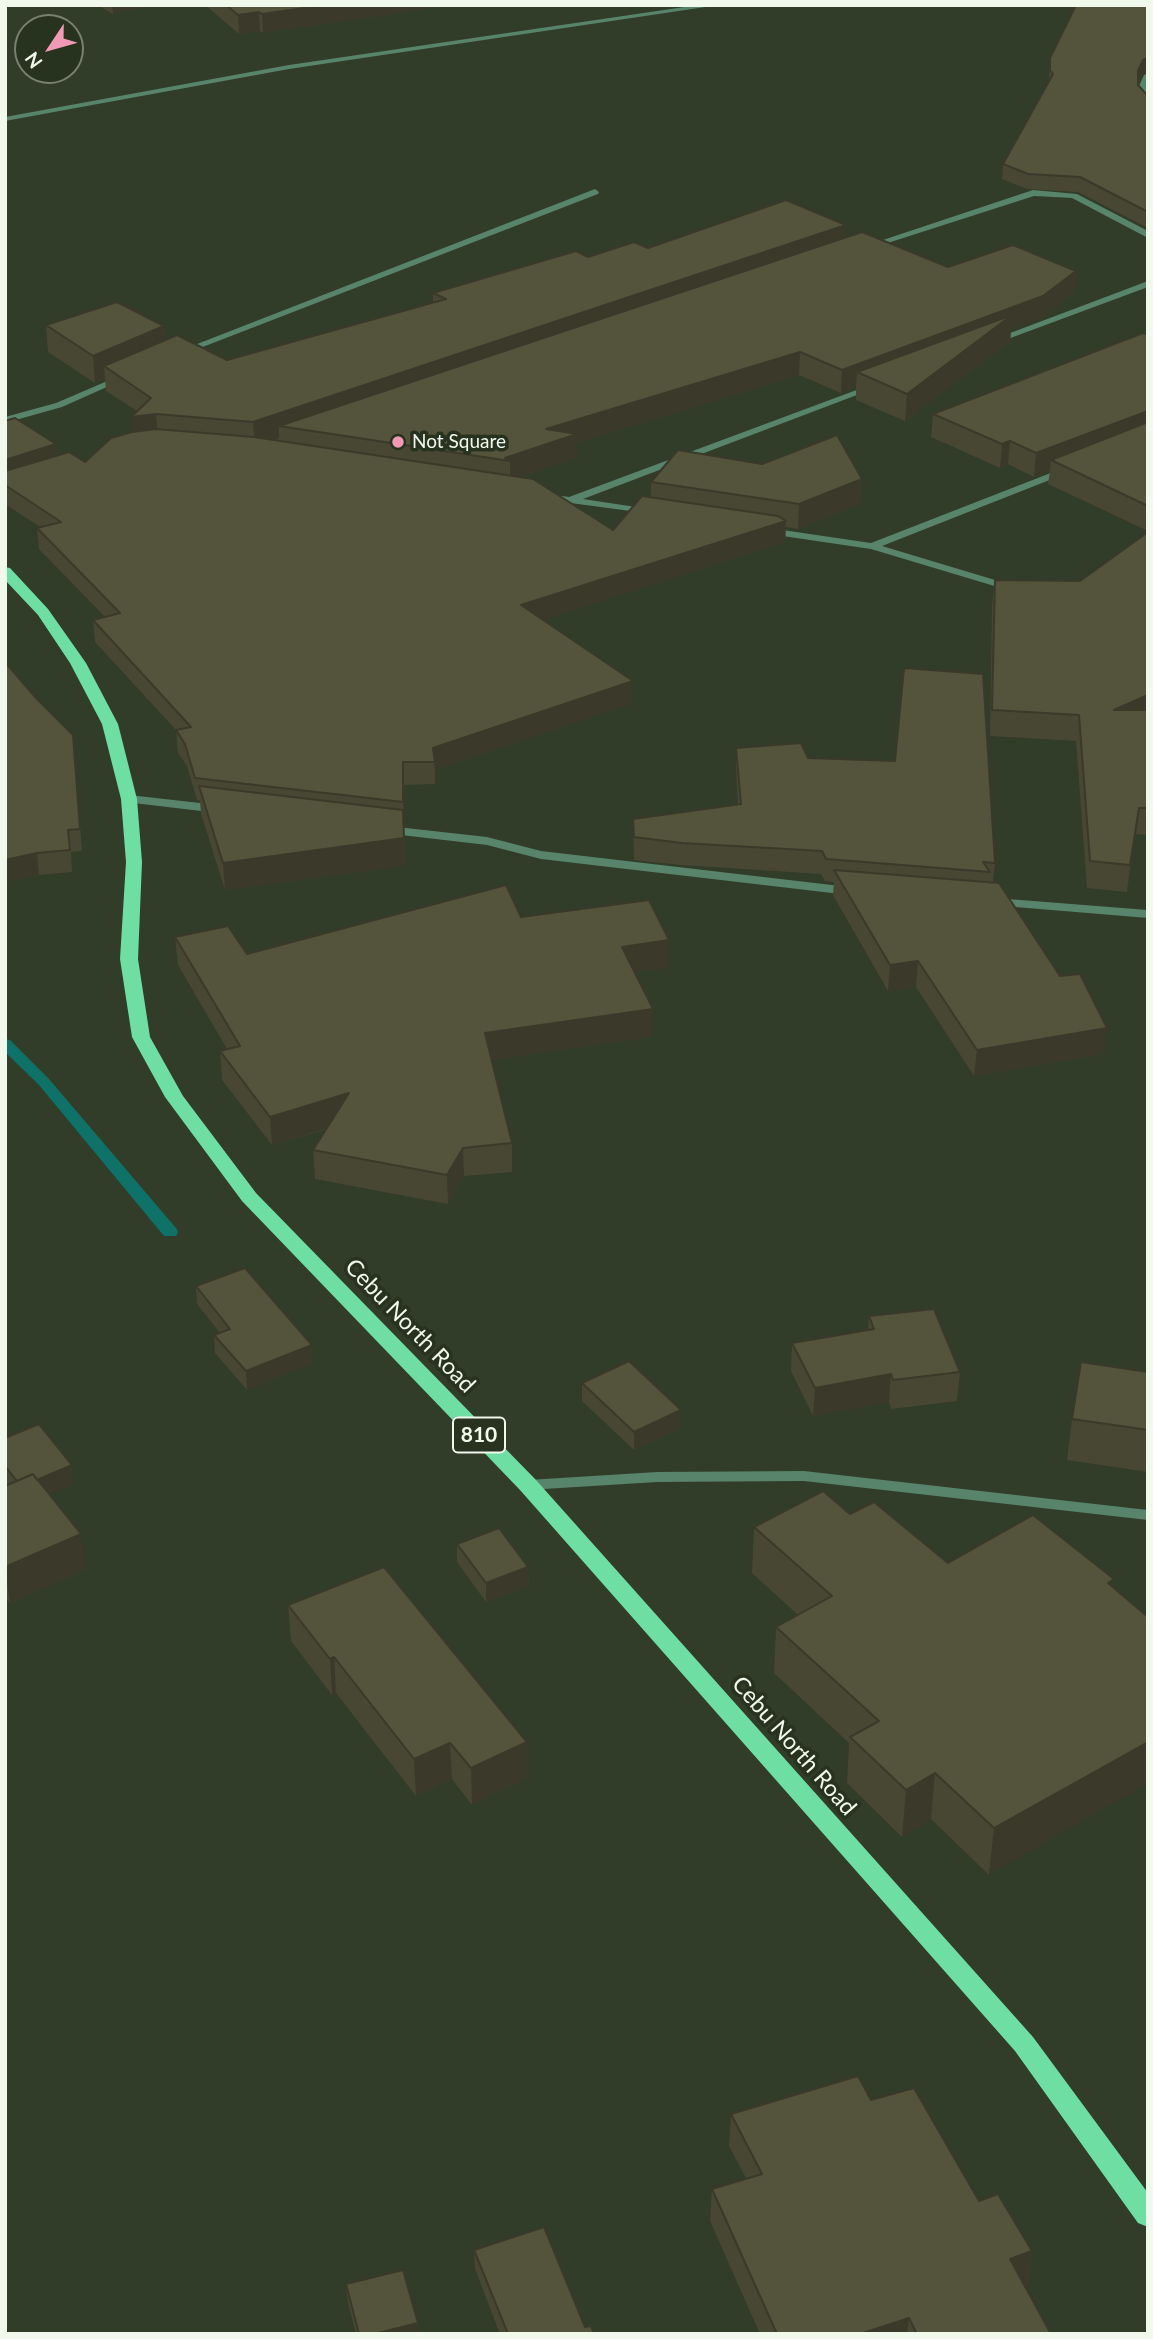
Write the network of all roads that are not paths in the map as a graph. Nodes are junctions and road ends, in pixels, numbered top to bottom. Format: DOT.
graph roads {
  1 [pos="715,5"];
  2 [pos="1148,75"];
  3 [pos="1148,107"];
  4 [pos="5,119"];
  5 [pos="595,192"];
  6 [pos="1148,234"];
  7 [pos="852,251"];
  8 [pos="1148,284"];
  9 [pos="981,346"];
  10 [pos="166,358"];
  11 [pos="132,373"];
  12 [pos="878,385"];
  13 [pos="5,421"];
  14 [pos="1073,468"];
  15 [pos="542,496"];
  16 [pos="570,500"];
  17 [pos="666,515"];
  18 [pos="762,530"];
  19 [pos="872,547"];
  20 [pos="5,571"];
  21 [pos="1017,590"];
  22 [pos="129,799"];
  23 [pos="225,810"];
  24 [pos="377,828"];
  25 [pos="866,892"];
  26 [pos="987,902"];
  27 [pos="1148,914"];
  28 [pos="528,1485"];
  29 [pos="1148,1516"];
  30 [pos="1148,2215"];
  1 -- 4 [label="street"];
  2 -- 3 [label="street"];
  5 -- 10 [label="street"];
  6 -- 7 [label="street"];
  8 -- 9 [label="street"];
  11 -- 13 [label="street"];
  12 -- 16 [label="street"];
  14 -- 19 [label="street"];
  15 -- 16 [label="street"];
  16 -- 17 [label="street"];
  18 -- 19 [label="street"];
  19 -- 21 [label="street"];
  20 -- 22 [label="highway, Cebu North Road / 810"];
  22 -- 23 [label="street"];
  22 -- 28 [label="highway, Cebu North Road / 810"];
  24 -- 25 [label="street"];
  26 -- 27 [label="street"];
  28 -- 29 [label="street"];
  28 -- 30 [label="highway, Cebu North Road / 810"];
}
